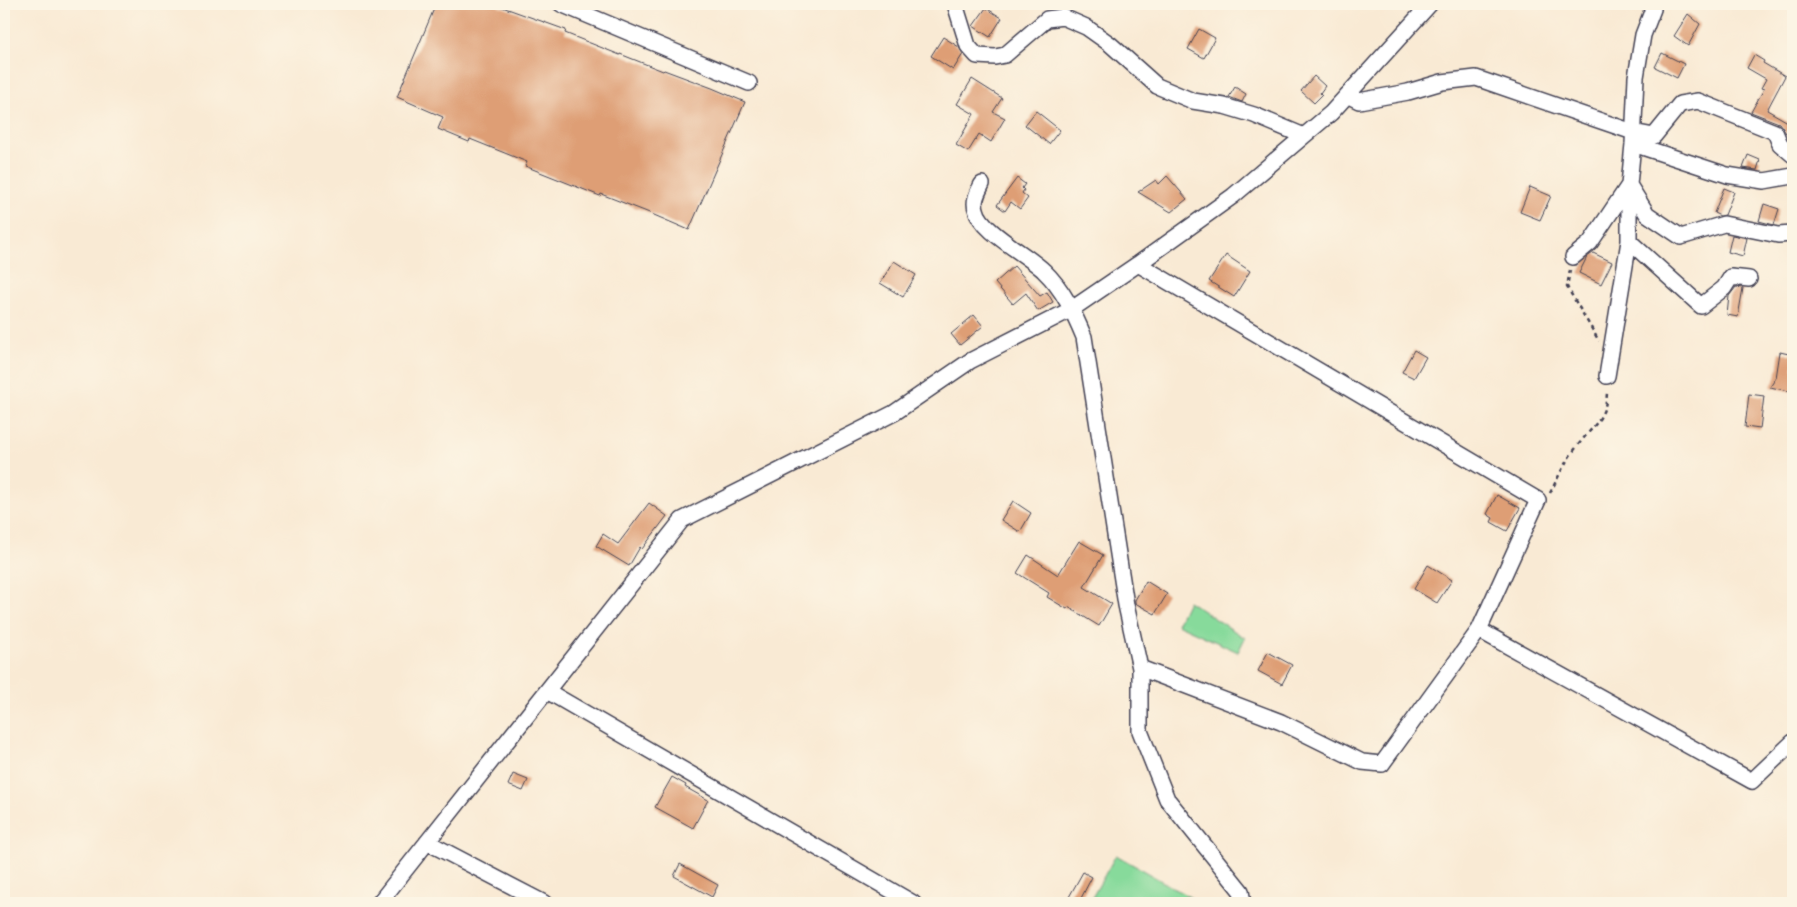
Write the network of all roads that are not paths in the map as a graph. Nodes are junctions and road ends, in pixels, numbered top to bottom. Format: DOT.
graph roads {
  1 [pos="561,4"];
  2 [pos="955,4"];
  3 [pos="1430,4"];
  4 [pos="1650,4"];
  5 [pos="749,83"];
  6 [pos="1347,95"];
  7 [pos="1304,136"];
  8 [pos="1633,138"];
  9 [pos="1793,156"];
  10 [pos="1793,176"];
  11 [pos="982,184"];
  12 [pos="1629,185"];
  13 [pos="1793,234"];
  14 [pos="1629,241"];
  15 [pos="1573,257"];
  16 [pos="1138,264"];
  17 [pos="1749,279"];
  18 [pos="1072,309"];
  19 [pos="1607,376"];
  20 [pos="1479,630"];
  21 [pos="1140,668"];
  22 [pos="547,691"];
  23 [pos="1793,742"];
  24 [pos="428,842"];
  25 [pos="379,903"];
  26 [pos="544,903"];
  27 [pos="913,903"];
  28 [pos="1243,903"];
  1 -- 5 [label="street"];
  2 -- 7 [label="street"];
  3 -- 6 [label="street"];
  4 -- 8 [label="street"];
  6 -- 7 [label="street"];
  6 -- 8 [label="street"];
  7 -- 16 [label="street"];
  8 -- 9 [label="street"];
  8 -- 10 [label="street"];
  8 -- 12 [label="street"];
  11 -- 18 [label="street"];
  12 -- 13 [label="street"];
  12 -- 14 [label="street"];
  12 -- 15 [label="street"];
  14 -- 17 [label="street"];
  14 -- 19 [label="street"];
  16 -- 18 [label="street"];
  16 -- 20 [label="street"];
  18 -- 21 [label="street"];
  18 -- 22 [label="street"];
  20 -- 21 [label="street"];
  20 -- 23 [label="street"];
  21 -- 28 [label="street"];
  22 -- 24 [label="street"];
  22 -- 27 [label="street"];
  24 -- 25 [label="street"];
  24 -- 26 [label="street"];
}
